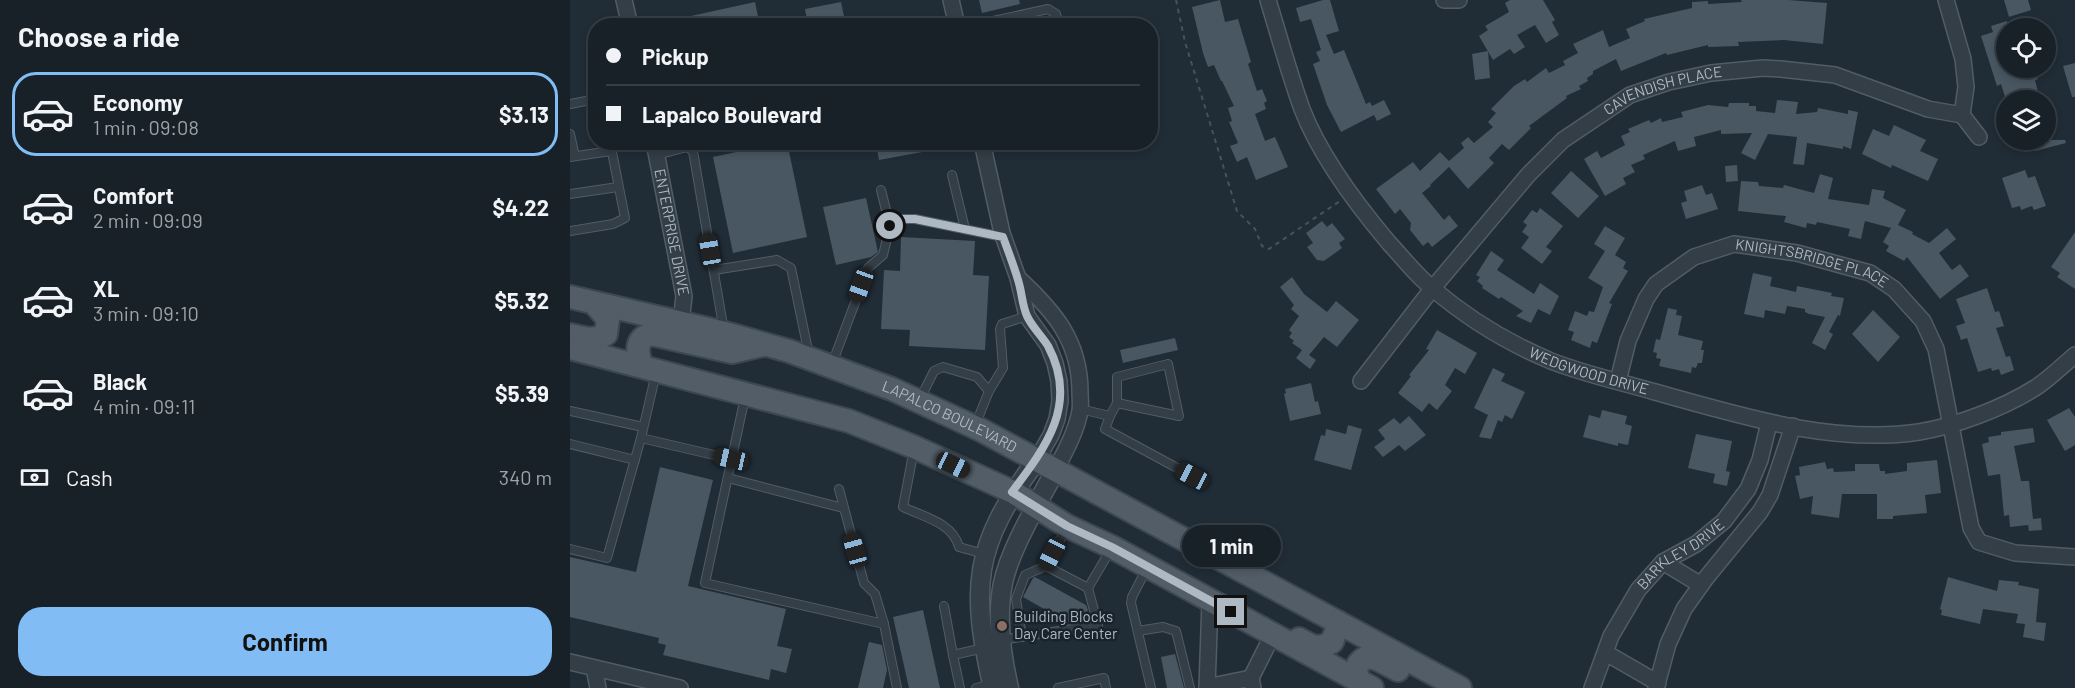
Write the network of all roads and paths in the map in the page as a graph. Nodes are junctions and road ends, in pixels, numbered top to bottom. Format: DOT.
graph roads {
  1 [pos="624,0"];
  2 [pos="951,0"];
  3 [pos="1176,0"];
  4 [pos="1268,0"];
  5 [pos="1444,0"];
  6 [pos="1459,0"];
  7 [pos="1947,0"];
  8 [pos="1451,1"];
  9 [pos="628,18"];
  10 [pos="955,18"];
  11 [pos="1007,18"];
  12 [pos="1057,18"];
  13 [pos="588,101"];
  14 [pos="570,104"];
  15 [pos="1962,115"];
  16 [pos="570,134"];
  17 [pos="1979,137"];
  18 [pos="597,150"];
  19 [pos="612,150"];
  20 [pos="656,150"];
  21 [pos="692,150"];
  22 [pos="984,150"];
  23 [pos="570,156"];
  24 [pos="952,175"];
  25 [pos="618,187"];
  26 [pos="881,190"];
  27 [pos="570,194"];
  28 [pos="1350,194"];
  29 [pos="890,226"];
  30 [pos="965,229"];
  31 [pos="570,231"];
  32 [pos="1003,237"];
  33 [pos="714,270"];
  34 [pos="1018,278"];
  35 [pos="1432,289"];
  36 [pos="570,297"];
  37 [pos="594,303"];
  38 [pos="1027,316"];
  39 [pos="681,322"];
  40 [pos="725,333"];
  41 [pos="570,335"];
  42 [pos="764,345"];
  43 [pos="570,348"];
  44 [pos="2075,355"];
  45 [pos="809,358"];
  46 [pos="831,365"];
  47 [pos="649,368"];
  48 [pos="1361,381"];
  49 [pos="1618,381"];
  50 [pos="989,391"];
  51 [pos="746,393"];
  52 [pos="919,400"];
  53 [pos="1117,403"];
  54 [pos="1080,409"];
  55 [pos="570,411"];
  56 [pos="1110,417"];
  57 [pos="1769,423"];
  58 [pos="1952,424"];
  59 [pos="1793,426"];
  60 [pos="643,427"];
  61 [pos="975,427"];
  62 [pos="641,438"];
  63 [pos="570,444"];
  64 [pos="914,447"];
  65 [pos="731,459"];
  66 [pos="635,460"];
  67 [pos="1046,466"];
  68 [pos="1192,476"];
  69 [pos="728,478"];
  70 [pos="839,489"];
  71 [pos="1012,492"];
  72 [pos="1037,506"];
  73 [pos="843,508"];
  74 [pos="1732,510"];
  75 [pos="1753,523"];
  76 [pos="1067,526"];
  77 [pos="1112,547"];
  78 [pos="570,549"];
  79 [pos="984,554"];
  80 [pos="2075,557"];
  81 [pos="1663,562"];
  82 [pos="1046,566"];
  83 [pos="1148,567"];
  84 [pos="1168,578"];
  85 [pos="1701,585"];
  86 [pos="1088,588"];
  87 [pos="1210,601"];
  88 [pos="944,606"];
  89 [pos="1339,623"];
  90 [pos="884,624"];
  91 [pos="1138,631"];
  92 [pos="1273,634"];
  93 [pos="1022,637"];
  94 [pos="993,644"];
  95 [pos="1606,653"];
  96 [pos="954,655"];
  97 [pos="570,662"];
  98 [pos="594,668"];
  99 [pos="1252,683"];
  100 [pos="1365,684"];
  101 [pos="996,686"];
  102 [pos="1657,686"];
  103 [pos="598,688"];
  104 [pos="680,688"];
  105 [pos="897,688"];
  106 [pos="960,688"];
  107 [pos="1058,688"];
  108 [pos="1106,688"];
  109 [pos="1151,688"];
  110 [pos="1190,688"];
  111 [pos="1207,688"];
  112 [pos="1431,688"];
  113 [pos="1460,688"];
  114 [pos="1592,688"];
  1 -- 9 [label="street"];
  2 -- 10 [label="street"];
  3 -- 28 [label="path"];
  4 -- 28 [label="street, WEDGWOOD DRIVE"];
  5 -- 8 [label="street"];
  6 -- 8 [label="street"];
  7 -- 15 [label="street"];
  11 -- 12 [label="lane"];
  13 -- 14 [label="lane"];
  15 -- 17 [label="street"];
  15 -- 35 [label="street, CAVENDISH PLACE"];
  16 -- 23 [label="lane"];
  18 -- 23 [label="lane"];
  19 -- 25 [label="lane"];
  20 -- 39 [label="street, ENTERPRISE DRIVE"];
  21 -- 33 [label="lane"];
  22 -- 32 [label="street"];
  24 -- 30 [label="lane"];
  25 -- 27 [label="lane"];
  25 -- 31 [label="lane"];
  26 -- 29 [label="lane"];
  28 -- 35 [label="street, WEDGWOOD DRIVE"];
  29 -- 30 [label="lane"];
  29 -- 46 [label="lane"];
  30 -- 32 [label="lane"];
  32 -- 34 [label="street"];
  33 -- 40 [label="lane"];
  33 -- 45 [label="lane"];
  34 -- 38 [label="street"];
  34 -- 54 [label="street"];
  35 -- 48 [label="street, CAVENDISH PLACE"];
  35 -- 49 [label="street, WEDGWOOD DRIVE"];
  36 -- 37 [label="main road, LAPALCO BOULEVARD"];
  37 -- 39 [label="main road, LAPALCO BOULEVARD"];
  37 -- 41 [label="main road"];
  38 -- 50 [label="lane"];
  38 -- 67 [label="street"];
  39 -- 40 [label="main road, LAPALCO BOULEVARD"];
  40 -- 42 [label="main road, LAPALCO BOULEVARD"];
  42 -- 45 [label="main road, LAPALCO BOULEVARD"];
  42 -- 47 [label="main road"];
  43 -- 47 [label="main road"];
  44 -- 58 [label="street, WEDGWOOD DRIVE"];
  45 -- 46 [label="main road, LAPALCO BOULEVARD"];
  46 -- 52 [label="main road, LAPALCO BOULEVARD"];
  47 -- 51 [label="main road"];
  47 -- 60 [label="lane"];
  49 -- 57 [label="street, WEDGWOOD DRIVE"];
  49 -- 58 [label="street, KNIGHTSBRIDGE PLACE"];
  50 -- 52 [label="lane"];
  50 -- 61 [label="lane"];
  51 -- 64 [label="main road"];
  51 -- 65 [label="lane"];
  52 -- 61 [label="main road, LAPALCO BOULEVARD"];
  53 -- 53 [label="lane"];
  53 -- 56 [label="lane"];
  54 -- 56 [label="lane"];
  54 -- 67 [label="street"];
  55 -- 60 [label="lane"];
  56 -- 68 [label="lane"];
  57 -- 59 [label="street, WEDGWOOD DRIVE"];
  57 -- 74 [label="street, BARKLEY DRIVE"];
  58 -- 59 [label="street, WEDGWOOD DRIVE"];
  58 -- 80 [label="street, KNIGHTSBRIDGE PLACE"];
  59 -- 75 [label="street"];
  60 -- 62 [label="lane"];
  61 -- 67 [label="main road, LAPALCO BOULEVARD"];
  62 -- 65 [label="lane"];
  62 -- 66 [label="lane"];
  63 -- 66 [label="lane"];
  64 -- 71 [label="main road"];
  64 -- 79 [label="lane"];
  65 -- 69 [label="lane"];
  66 -- 78 [label="lane"];
  67 -- 71 [label="street"];
  67 -- 72 [label="street"];
  67 -- 89 [label="main road, LAPALCO BOULEVARD"];
  69 -- 73 [label="lane"];
  69 -- 90 [label="lane"];
  70 -- 73 [label="lane"];
  71 -- 72 [label="main road"];
  71 -- 79 [label="street"];
  72 -- 76 [label="main road"];
  72 -- 94 [label="street"];
  73 -- 90 [label="lane"];
  74 -- 75 [label="street"];
  74 -- 81 [label="street, BARKLEY DRIVE"];
  75 -- 85 [label="street"];
  76 -- 77 [label="main road"];
  76 -- 82 [label="lane"];
  77 -- 83 [label="main road"];
  77 -- 86 [label="lane"];
  79 -- 94 [label="street"];
  81 -- 85 [label="street"];
  81 -- 95 [label="street, BARKLEY DRIVE"];
  82 -- 86 [label="lane"];
  82 -- 93 [label="lane"];
  83 -- 84 [label="main road"];
  83 -- 91 [label="lane"];
  84 -- 87 [label="main road"];
  84 -- 89 [label="main road"];
  85 -- 102 [label="street"];
  86 -- 93 [label="lane"];
  87 -- 92 [label="main road"];
  87 -- 111 [label="street"];
  88 -- 96 [label="lane"];
  89 -- 113 [label="main road, LAPALCO BOULEVARD"];
  90 -- 105 [label="lane"];
  91 -- 109 [label="lane"];
  91 -- 110 [label="lane"];
  92 -- 99 [label="street"];
  92 -- 100 [label="main road"];
  93 -- 94 [label="lane"];
  94 -- 96 [label="lane"];
  94 -- 101 [label="street"];
  95 -- 102 [label="street"];
  95 -- 114 [label="street, BARKLEY DRIVE"];
  96 -- 106 [label="lane"];
  97 -- 98 [label="street"];
  98 -- 103 [label="street"];
  98 -- 104 [label="street"];
  99 -- 111 [label="street"];
  100 -- 112 [label="main road"];
  107 -- 108 [label="lane"];
}
